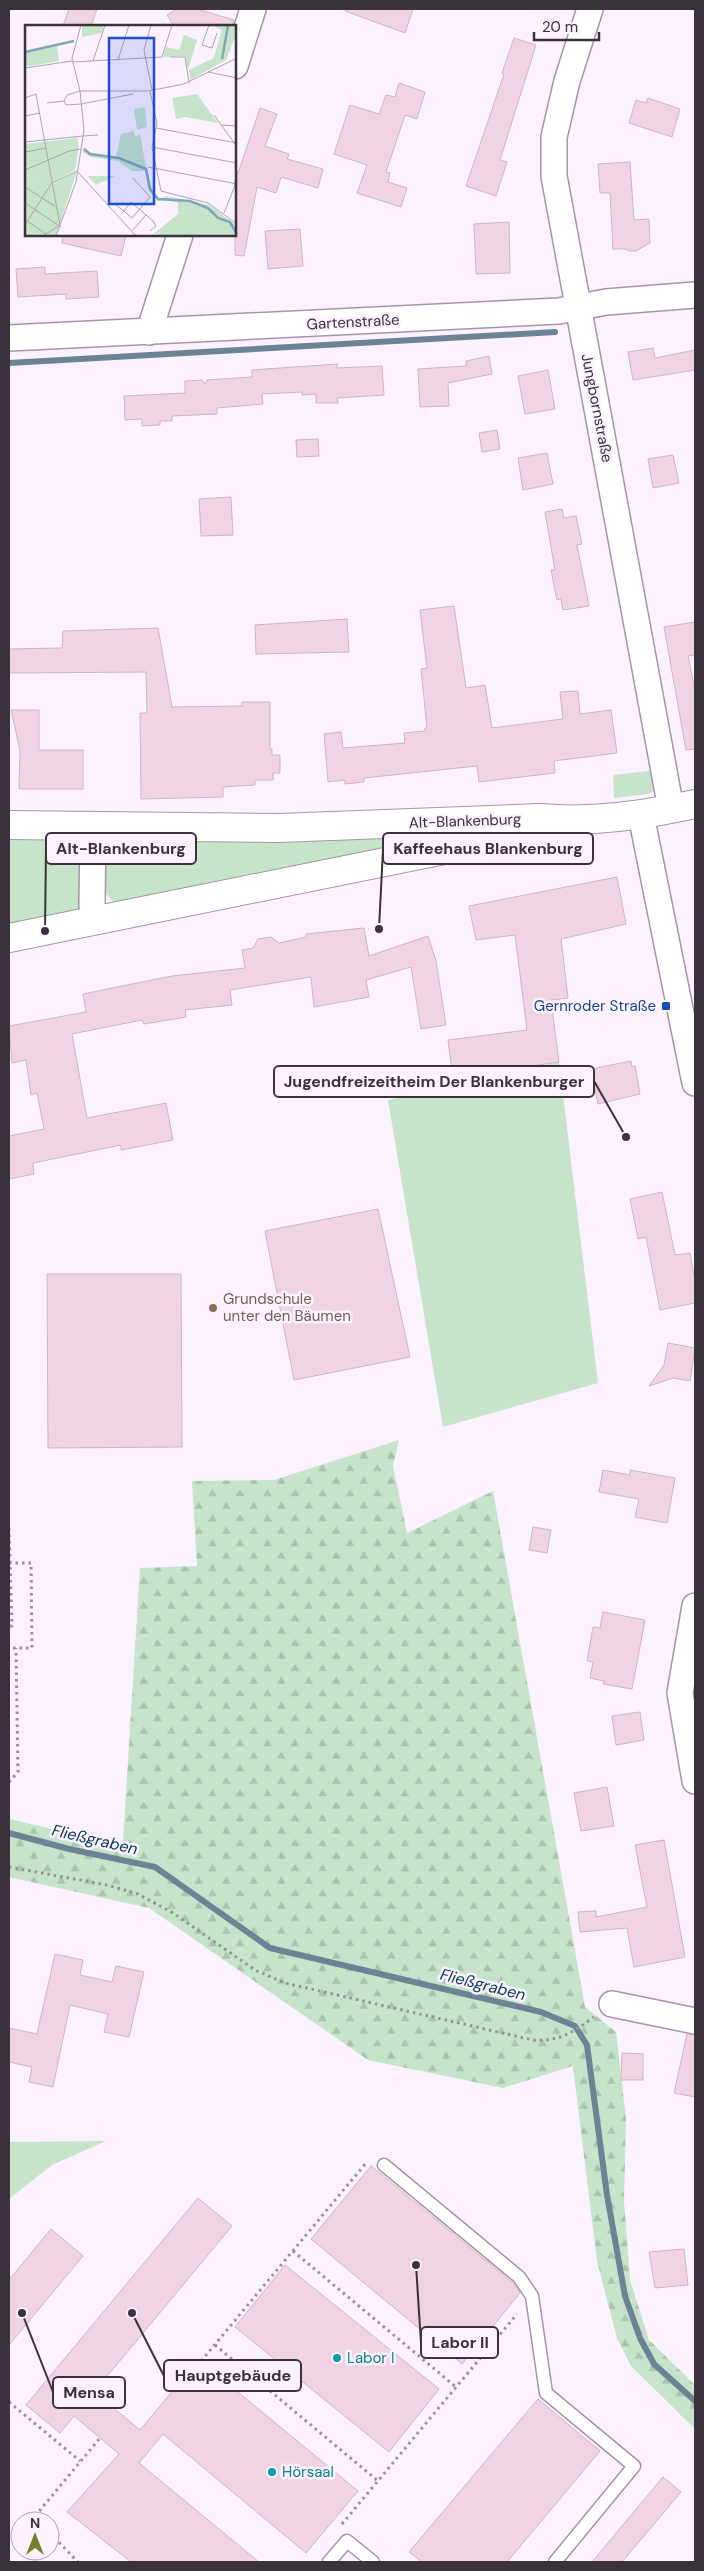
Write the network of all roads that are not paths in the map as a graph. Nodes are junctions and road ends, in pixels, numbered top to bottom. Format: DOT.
graph roads {
  1 [pos="253,9"];
  2 [pos="590,9"];
  3 [pos="236,63"];
  4 [pos="180,236"];
  5 [pos="695,295"];
  6 [pos="578,308"];
  7 [pos="149,332"];
  8 [pos="9,338"];
  9 [pos="683,807"];
  10 [pos="641,815"];
  11 [pos="567,820"];
  12 [pos="9,825"];
  13 [pos="93,826"];
  14 [pos="95,920"];
  15 [pos="9,938"];
  16 [pos="695,1083"];
  17 [pos="695,1606"];
  18 [pos="687,1693"];
  19 [pos="695,1781"];
  20 [pos="603,2011"];
  21 [pos="695,2021"];
  22 [pos="384,2165"];
  23 [pos="329,2562"];
  24 [pos="373,2562"];
  25 [pos="555,2562"];
  1 -- 3 [label="street"];
  2 -- 6 [label="street, Jungbornstraße"];
  4 -- 7 [label="street"];
  5 -- 6 [label="street, Gartenstraße"];
  6 -- 7 [label="street, Gartenstraße"];
  6 -- 9 [label="street, Jungbornstraße"];
  7 -- 8 [label="street, Gartenstraße"];
  9 -- 10 [label="main road, Alt-Blankenburg"];
  10 -- 11 [label="main road, Alt-Blankenburg"];
  10 -- 16 [label="street"];
  11 -- 13 [label="main road, Alt-Blankenburg"];
  11 -- 14 [label="main road, Alt-Blankenburg"];
  12 -- 13 [label="main road, Alt-Blankenburg"];
  13 -- 14 [label="street"];
  14 -- 15 [label="main road, Alt-Blankenburg"];
  17 -- 18 [label="street"];
  18 -- 19 [label="street"];
  20 -- 21 [label="street"];
  22 -- 25 [label="lane"];
  23 -- 24 [label="lane"];
}
